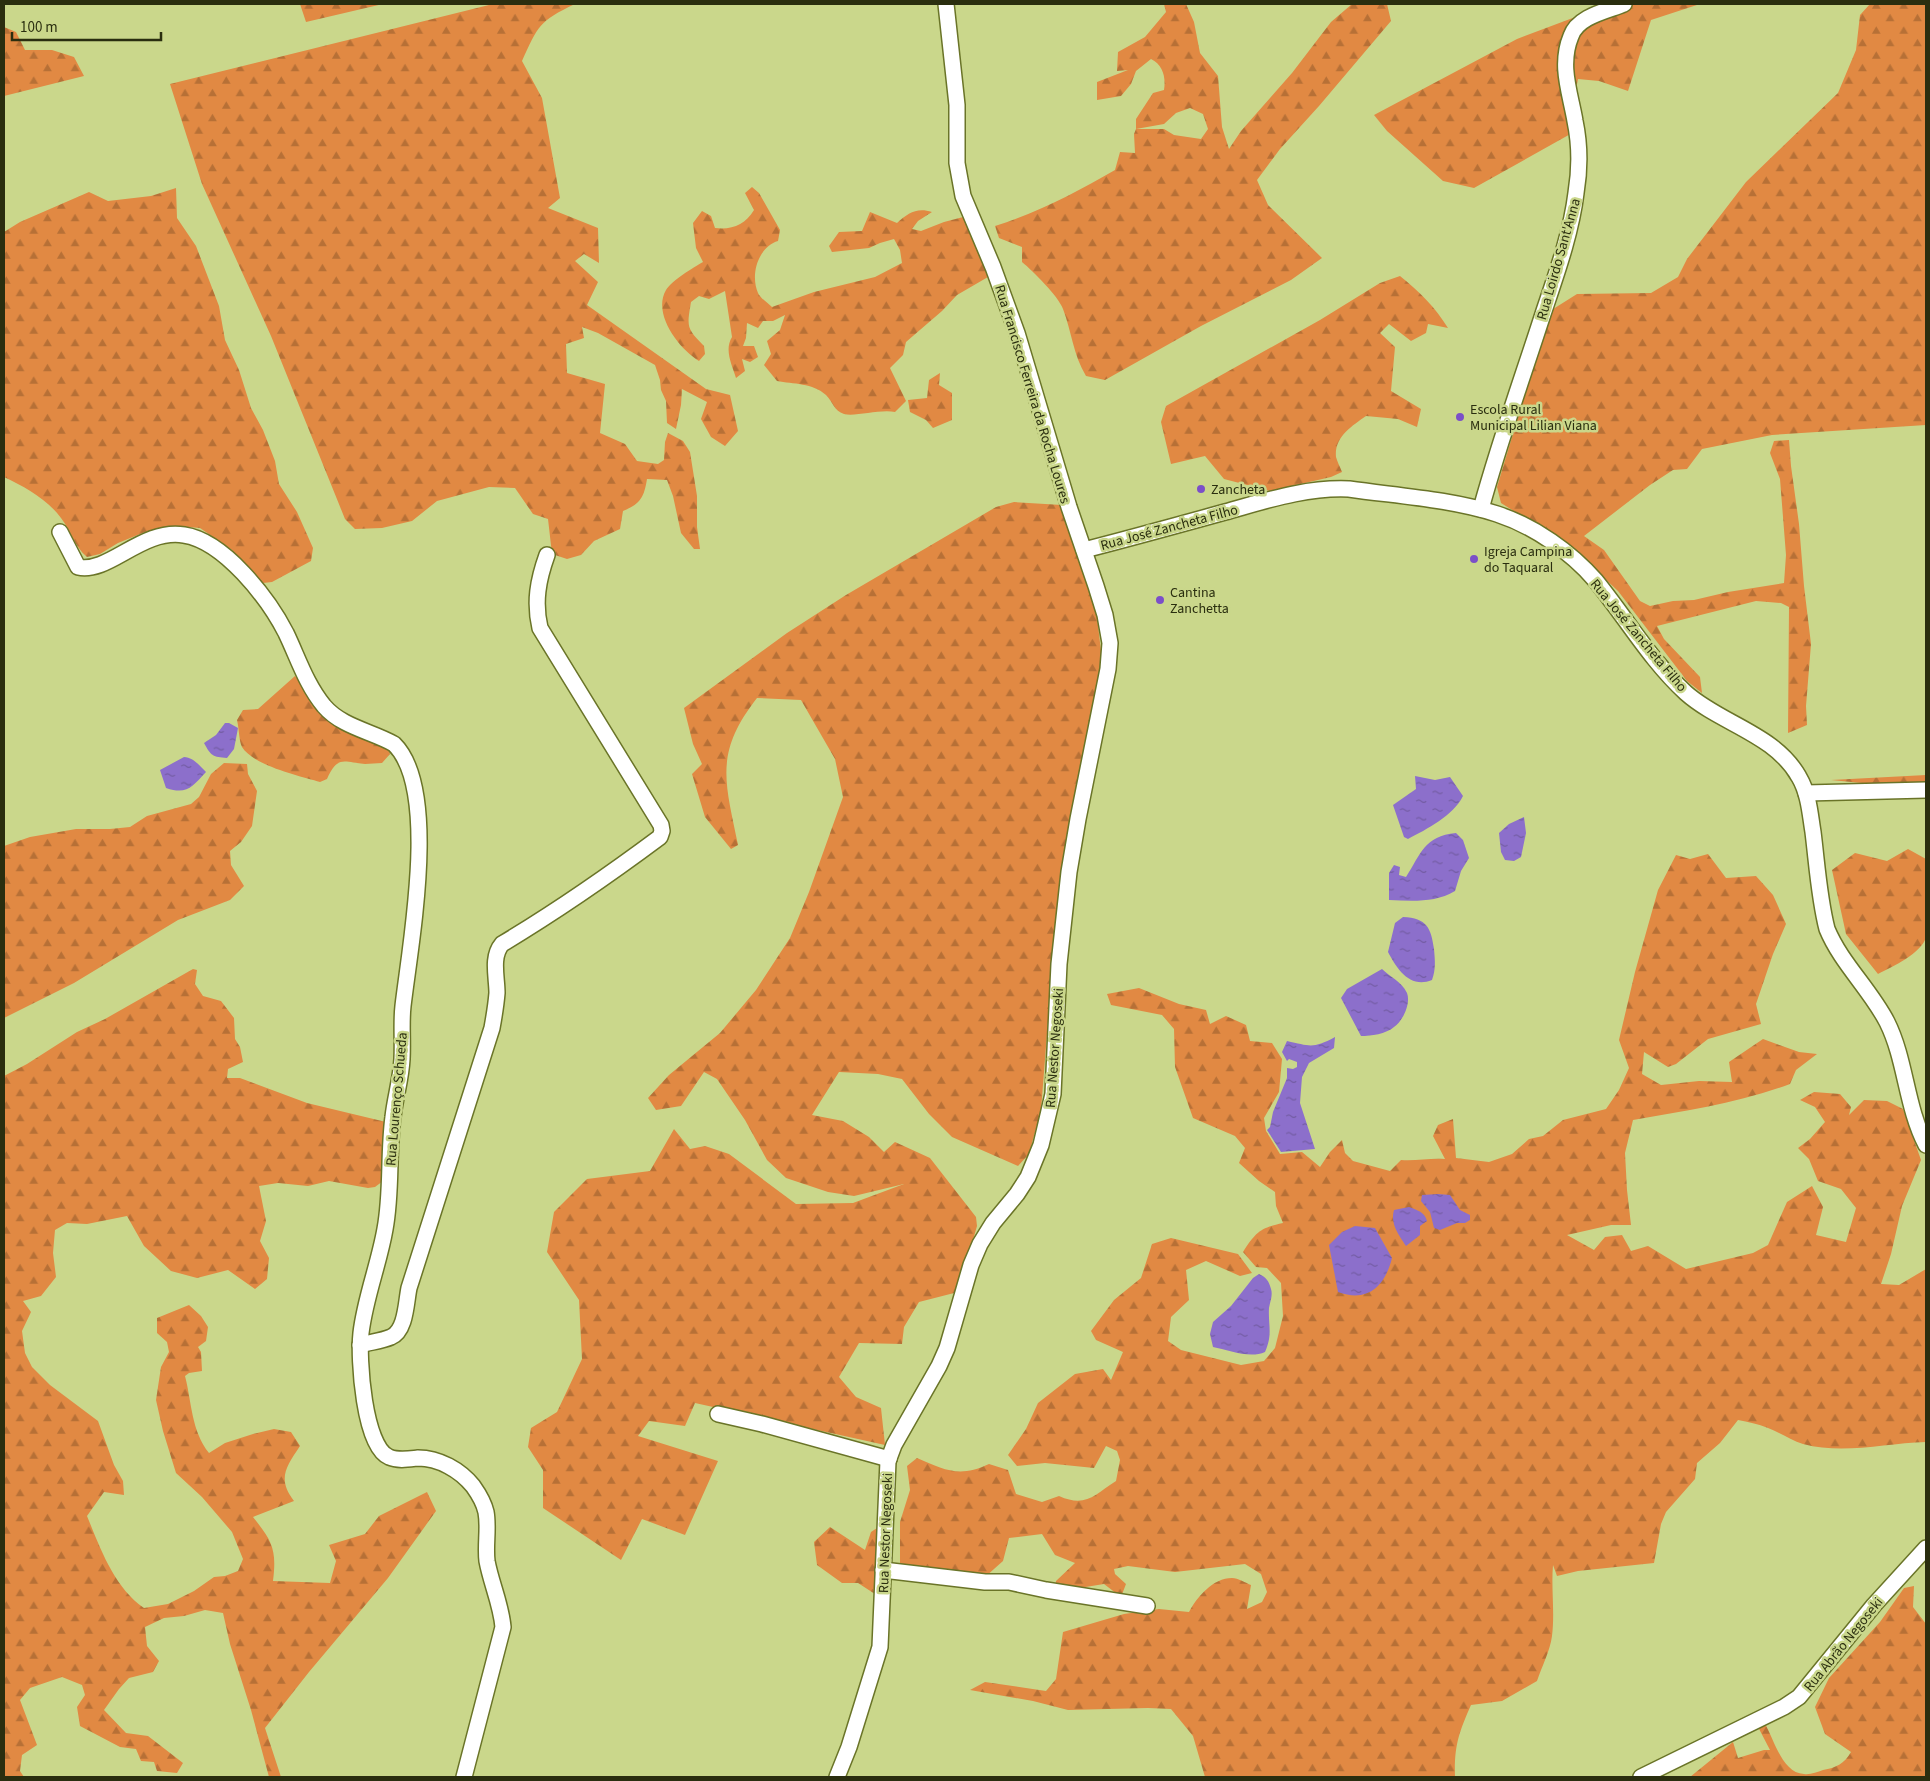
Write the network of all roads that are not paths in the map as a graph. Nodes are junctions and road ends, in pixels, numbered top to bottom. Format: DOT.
graph roads {
  1 [pos="946,4"];
  2 [pos="1624,4"];
  3 [pos="1481,509"];
  4 [pos="60,532"];
  5 [pos="1084,550"];
  6 [pos="546,556"];
  7 [pos="1926,790"];
  8 [pos="1806,793"];
  9 [pos="1926,1145"];
  10 [pos="360,1345"];
  11 [pos="718,1414"];
  12 [pos="889,1459"];
  13 [pos="1926,1548"];
  14 [pos="883,1570"];
  15 [pos="1147,1606"];
  16 [pos="464,1777"];
  17 [pos="837,1777"];
  18 [pos="1641,1777"];
  1 -- 5 [label="street, Rua Francisco Ferreira da Rocha Loures"];
  2 -- 3 [label="street, Rua Loirdo Sant'Anna"];
  3 -- 5 [label="street, Rua José Zancheta Filho"];
  3 -- 8 [label="street, Rua José Zancheta Filho"];
  4 -- 10 [label="street, Rua Lourenço Schueda"];
  5 -- 12 [label="street, Rua Nestor Negoseki"];
  6 -- 10 [label="street"];
  7 -- 8 [label="street"];
  8 -- 9 [label="street, Rua José Zancheta Filho"];
  10 -- 16 [label="street, Rua Lourenço Schueda"];
  11 -- 12 [label="street"];
  12 -- 14 [label="street, Rua Nestor Negoseki"];
  13 -- 18 [label="street, Rua Abrão Negoseki"];
  14 -- 15 [label="street"];
  14 -- 17 [label="street, Rua Nestor Negoseki"];
}
